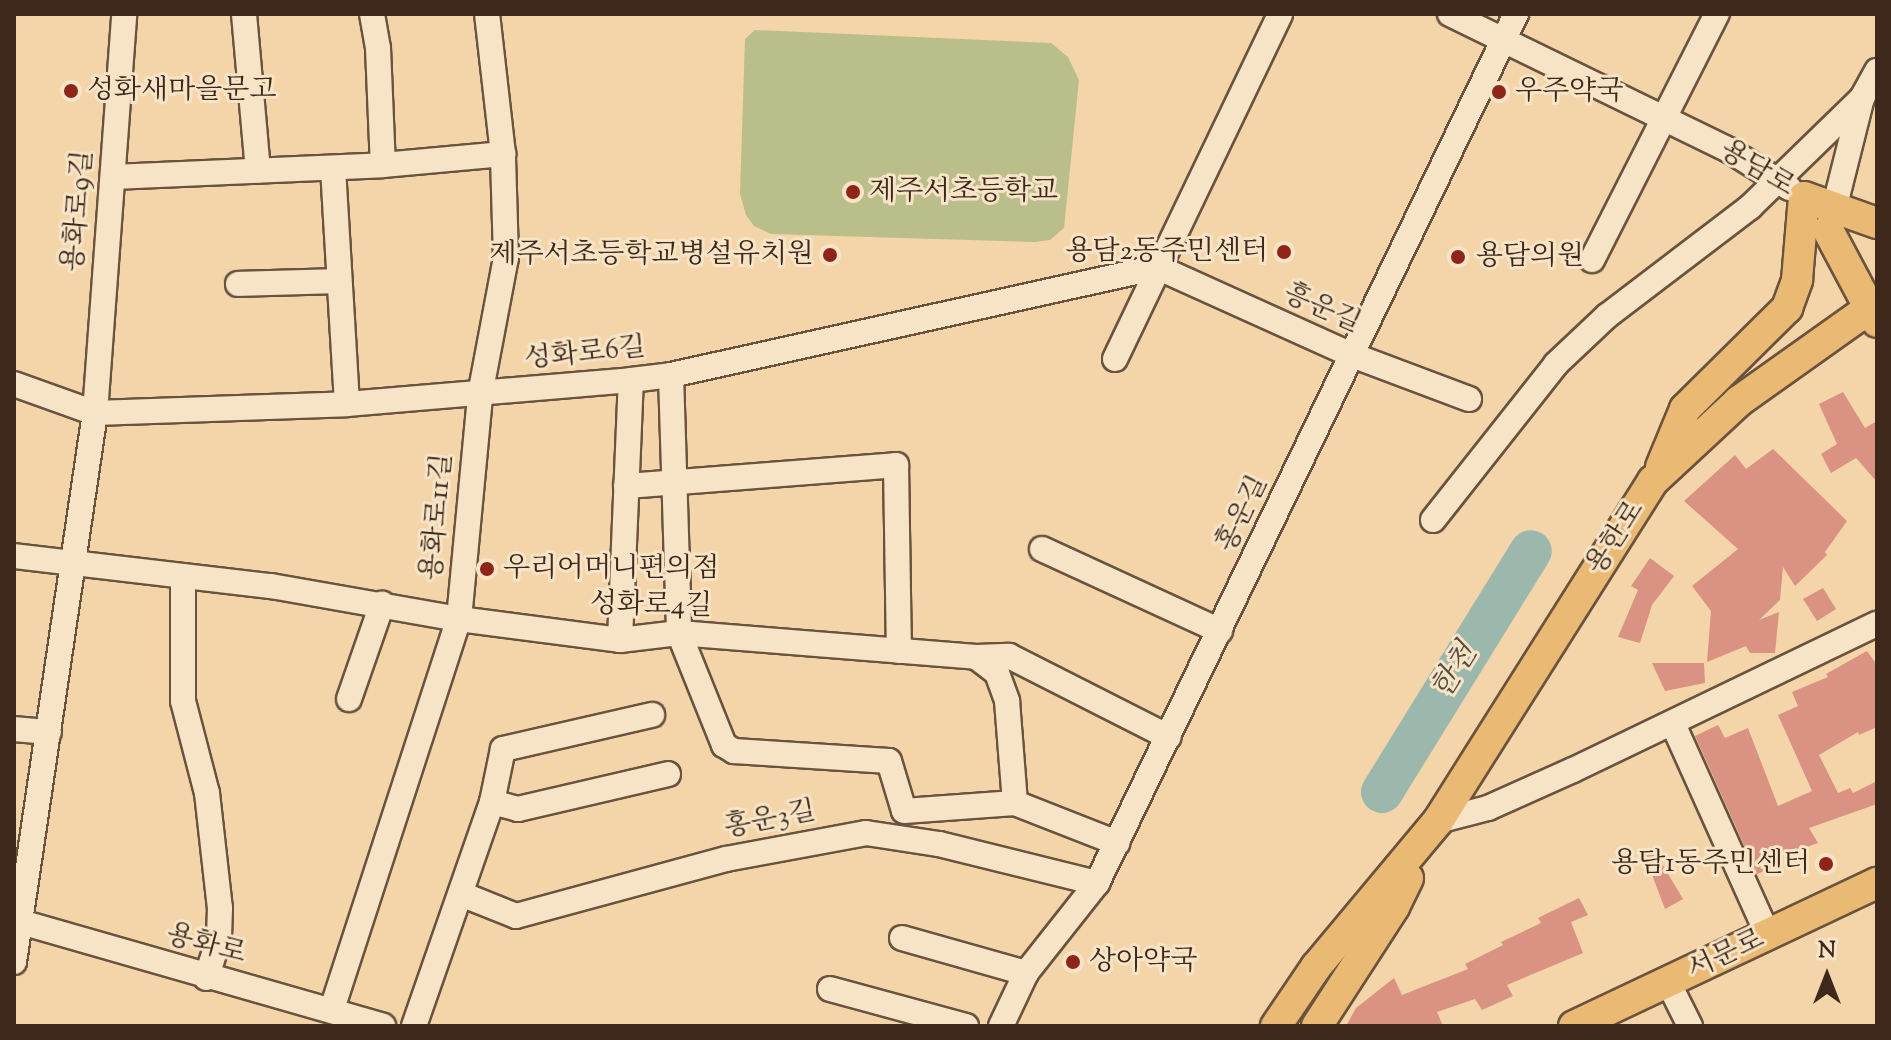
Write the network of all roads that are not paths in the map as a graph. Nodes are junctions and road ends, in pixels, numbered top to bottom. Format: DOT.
graph roads {
  1 [pos="124,14"];
  2 [pos="244,14"];
  3 [pos="372,14"];
  4 [pos="487,14"];
  5 [pos="1280,14"];
  6 [pos="1450,14"];
  7 [pos="1516,14"];
  8 [pos="1717,14"];
  9 [pos="1505,41"];
  10 [pos="1877,71"];
  11 [pos="1862,98"];
  12 [pos="1664,120"];
  13 [pos="503,154"];
  14 [pos="383,165"];
  15 [pos="333,168"];
  16 [pos="258,170"];
  17 [pos="113,177"];
  18 [pos="1776,180"];
  19 [pos="1804,197"];
  20 [pos="1831,219"];
  21 [pos="1877,223"];
  22 [pos="1592,260"];
  23 [pos="1157,267"];
  24 [pos="337,281"];
  25 [pos="238,284"];
  26 [pos="1875,310"];
  27 [pos="1352,355"];
  28 [pos="1115,359"];
  29 [pos="671,375"];
  30 [pos="631,380"];
  31 [pos="14,384"];
  32 [pos="480,395"];
  33 [pos="1469,399"];
  34 [pos="347,404"];
  35 [pos="95,413"];
  36 [pos="1655,479"];
  37 [pos="674,481"];
  38 [pos="626,486"];
  39 [pos="1433,520"];
  40 [pos="1042,549"];
  41 [pos="15,558"];
  42 [pos="75,563"];
  43 [pos="183,576"];
  44 [pos="382,604"];
  45 [pos="459,619"];
  46 [pos="1877,624"];
  47 [pos="1220,631"];
  48 [pos="679,633"];
  49 [pos="620,640"];
  50 [pos="899,651"];
  51 [pos="976,657"];
  52 [pos="349,699"];
  53 [pos="652,715"];
  54 [pos="1673,724"];
  55 [pos="14,729"];
  56 [pos="49,732"];
  57 [pos="1169,737"];
  58 [pos="668,774"];
  59 [pos="492,802"];
  60 [pos="1015,803"];
  61 [pos="1432,830"];
  62 [pos="1117,843"];
  63 [pos="1097,883"];
  64 [pos="1877,883"];
  65 [pos="461,894"];
  66 [pos="17,920"];
  67 [pos="1352,927"];
  68 [pos="1768,935"];
  69 [pos="902,938"];
  70 [pos="14,962"];
  71 [pos="1026,973"];
  72 [pos="206,978"];
  73 [pos="1668,982"];
  74 [pos="830,989"];
  75 [pos="332,1009"];
  76 [pos="1316,1024"];
  77 [pos="375,1025"];
  78 [pos="414,1026"];
  79 [pos="966,1026"];
  80 [pos="1001,1026"];
  81 [pos="1276,1026"];
  82 [pos="1574,1026"];
  83 [pos="1690,1026"];
  1 -- 17 [label="street, 용화로9길"];
  2 -- 16 [label="street"];
  3 -- 14 [label="street"];
  4 -- 13 [label="street, 용화로11길"];
  5 -- 23 [label="street"];
  6 -- 9 [label="street, 용담로"];
  7 -- 9 [label="street, 홍운길"];
  8 -- 12 [label="street"];
  9 -- 12 [label="street, 용담로"];
  9 -- 27 [label="street, 홍운길"];
  10 -- 11 [label="street"];
  11 -- 18 [label="street"];
  11 -- 20 [label="street"];
  12 -- 18 [label="street, 용담로"];
  12 -- 22 [label="street"];
  13 -- 14 [label="street"];
  13 -- 32 [label="street, 용화로11길"];
  14 -- 15 [label="street"];
  15 -- 16 [label="street"];
  15 -- 24 [label="street"];
  16 -- 17 [label="street"];
  17 -- 35 [label="street, 용화로9길"];
  18 -- 19 [label="street, 용담로"];
  18 -- 39 [label="street"];
  19 -- 20 [label="main road"];
  19 -- 36 [label="main road"];
  20 -- 21 [label="main road"];
  20 -- 26 [label="main road"];
  23 -- 27 [label="street, 흥운길"];
  23 -- 28 [label="street"];
  23 -- 29 [label="street, 성화로6길"];
  24 -- 25 [label="street"];
  24 -- 34 [label="street"];
  26 -- 36 [label="main road, 용한로"];
  27 -- 33 [label="street, 흥운길"];
  27 -- 47 [label="street, 홍운길"];
  29 -- 30 [label="street, 성화로6길"];
  29 -- 37 [label="street"];
  30 -- 32 [label="street, 성화로6길"];
  30 -- 38 [label="street"];
  31 -- 35 [label="street, 성화로6길"];
  32 -- 34 [label="street, 성화로6길"];
  32 -- 45 [label="street, 용화로11길"];
  34 -- 35 [label="street, 성화로6길"];
  35 -- 42 [label="street, 용화로9길"];
  36 -- 61 [label="main road, 용한로"];
  37 -- 38 [label="street"];
  37 -- 48 [label="street"];
  37 -- 50 [label="street"];
  38 -- 49 [label="street"];
  40 -- 47 [label="street"];
  41 -- 42 [label="street, 성화로4길"];
  42 -- 43 [label="street, 성화로4길"];
  42 -- 56 [label="street, 용화로9길"];
  43 -- 44 [label="street, 성화로4길"];
  43 -- 72 [label="street"];
  44 -- 45 [label="street, 성화로4길"];
  44 -- 52 [label="street"];
  45 -- 49 [label="street, 성화로4길"];
  45 -- 75 [label="street, 용화로11길"];
  46 -- 54 [label="street"];
  47 -- 57 [label="street, 홍운길"];
  48 -- 49 [label="street, 성화로4길"];
  48 -- 50 [label="street, 성화로4길"];
  48 -- 60 [label="street"];
  50 -- 51 [label="street, 성화로4길"];
  51 -- 57 [label="street, 성화로4길"];
  51 -- 60 [label="street"];
  53 -- 59 [label="street"];
  54 -- 61 [label="street"];
  54 -- 68 [label="street"];
  55 -- 56 [label="street"];
  56 -- 66 [label="street, 용화로9길"];
  57 -- 62 [label="street, 홍운길"];
  58 -- 59 [label="street"];
  59 -- 65 [label="street"];
  60 -- 62 [label="street"];
  61 -- 67 [label="main road, 용한로"];
  61 -- 76 [label="main road, 용한로"];
  62 -- 63 [label="street, 홍운길"];
  63 -- 65 [label="street, 홍운3길"];
  63 -- 71 [label="street, 홍운길"];
  64 -- 68 [label="main road, 서문로"];
  65 -- 78 [label="street"];
  66 -- 70 [label="street, 용화로9길"];
  66 -- 72 [label="street, 용화로"];
  67 -- 76 [label="main road"];
  67 -- 81 [label="main road, 용한로"];
  68 -- 73 [label="main road, 서문로"];
  69 -- 71 [label="street"];
  71 -- 80 [label="street, 홍운길"];
  72 -- 75 [label="street, 용화로"];
  73 -- 82 [label="main road, 서문로"];
  73 -- 83 [label="street"];
  74 -- 79 [label="street"];
  75 -- 77 [label="street, 용화로"];
}
